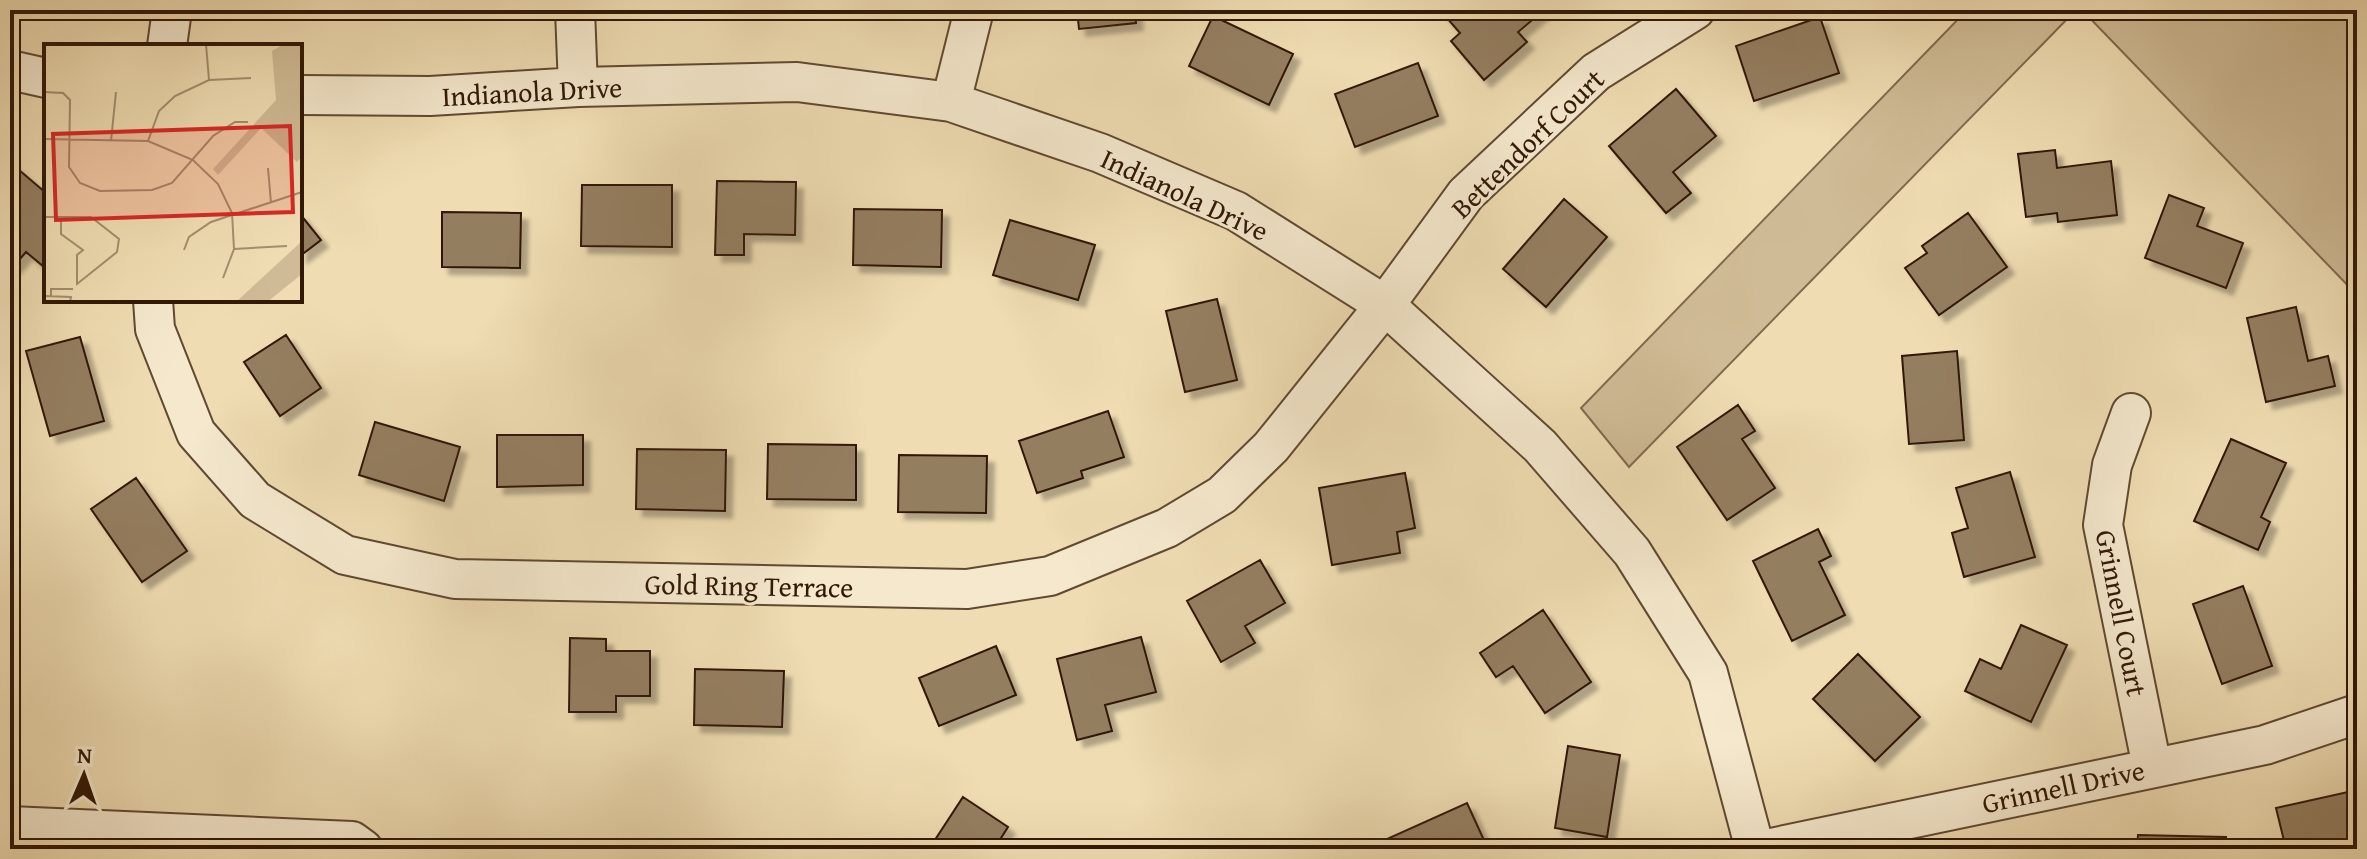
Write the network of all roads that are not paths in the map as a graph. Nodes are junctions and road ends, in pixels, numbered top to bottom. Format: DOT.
graph roads {
  1 [pos="172,10"];
  2 [pos="575,10"];
  3 [pos="974,10"];
  4 [pos="1695,10"];
  5 [pos="167,44"];
  6 [pos="10,70"];
  7 [pos="44,78"];
  8 [pos="578,87"];
  9 [pos="302,95"];
  10 [pos="951,102"];
  11 [pos="153,302"];
  12 [pos="1385,305"];
  13 [pos="2131,413"];
  14 [pos="2357,714"];
  15 [pos="2152,767"];
  16 [pos="10,826"];
  17 [pos="57,838"];
  18 [pos="363,849"];
  19 [pos="1755,849"];
  20 [pos="1766,849"];
  1 -- 5 [label="street"];
  2 -- 8 [label="street"];
  3 -- 10 [label="street"];
  4 -- 12 [label="street, Bettendorf Court"];
  6 -- 7 [label="street"];
  8 -- 9 [label="street, Indianola Drive"];
  8 -- 10 [label="street, Indianola Drive"];
  10 -- 12 [label="street, Indianola Drive"];
  11 -- 12 [label="street, Gold Ring Terrace"];
  12 -- 19 [label="street, Indianola Drive"];
  13 -- 15 [label="street, Grinnell Court"];
  14 -- 15 [label="street, Grinnell Drive"];
  15 -- 20 [label="street, Grinnell Drive"];
  16 -- 17 [label="street"];
  17 -- 18 [label="street"];
}
